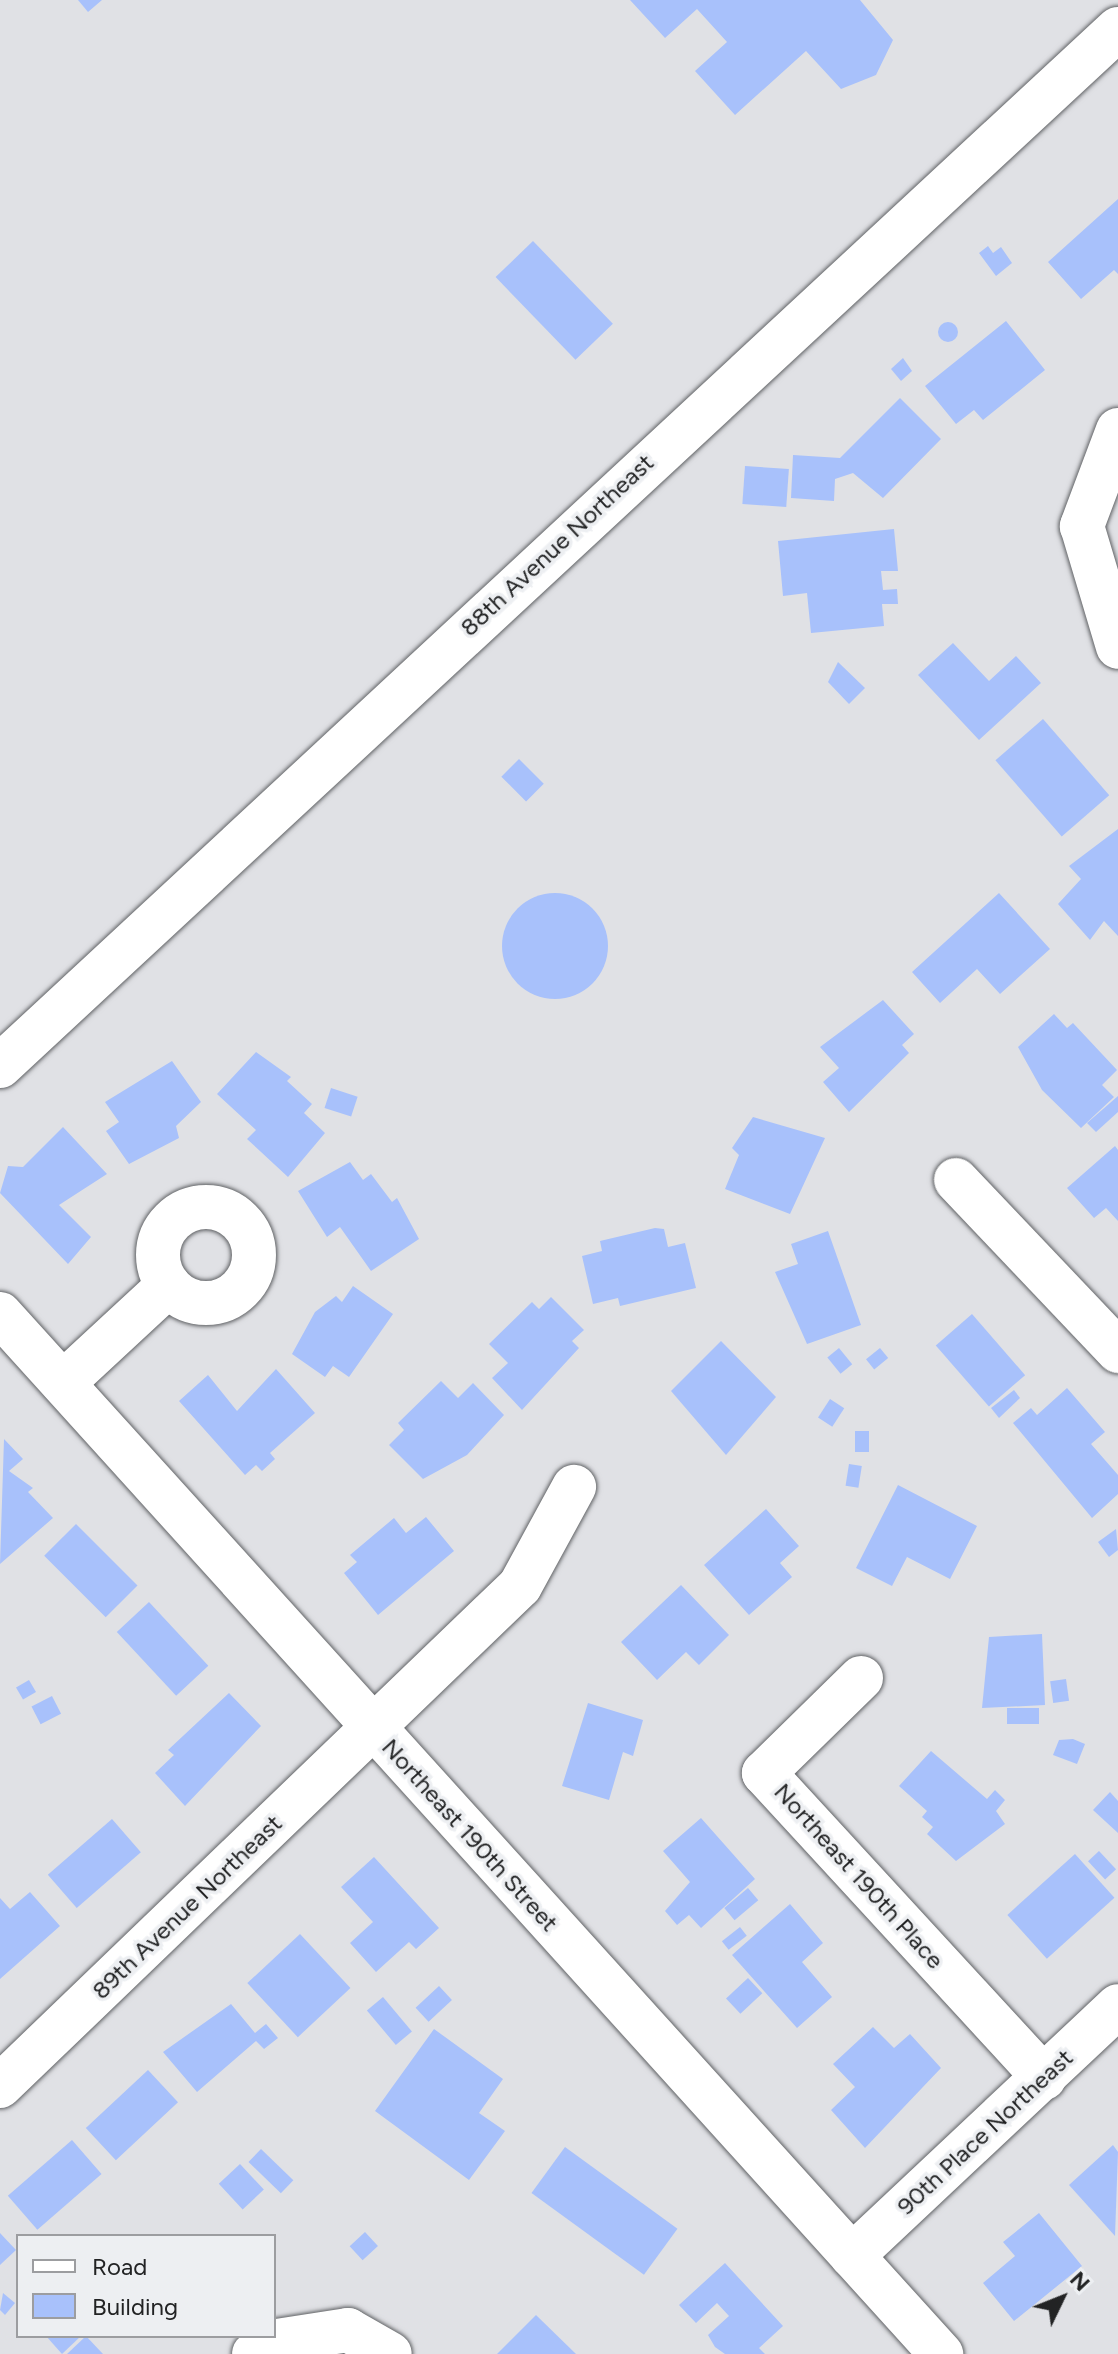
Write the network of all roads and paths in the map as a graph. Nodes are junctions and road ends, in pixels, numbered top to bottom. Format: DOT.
graph roads {
  1 [pos="1118,29"];
  2 [pos="1118,430"];
  3 [pos="1118,647"];
  4 [pos="0,1066"];
  5 [pos="956,1180"];
  6 [pos="169,1285"];
  7 [pos="0,1314"];
  8 [pos="1118,1351"];
  9 [pos="63,1383"];
  10 [pos="574,1487"];
  11 [pos="861,1678"];
  12 [pos="373,1728"];
  13 [pos="1118,2006"];
  14 [pos="1044,2078"];
  15 [pos="0,2086"];
  16 [pos="852,2256"];
  17 [pos="254,2354"];
  18 [pos="390,2354"];
  19 [pos="941,2354"];
  1 -- 4 [label="street, 88th Avenue Northeast"];
  2 -- 3 [label="street"];
  5 -- 8 [label="street"];
  6 -- 9 [label="street"];
  7 -- 9 [label="street, Northeast 190th Street"];
  9 -- 12 [label="street, Northeast 190th Street"];
  10 -- 12 [label="street, 89th Avenue Northeast"];
  11 -- 14 [label="street, Northeast 190th Place"];
  12 -- 15 [label="street, 89th Avenue Northeast"];
  12 -- 16 [label="street, Northeast 190th Street"];
  13 -- 14 [label="street, 90th Place Northeast"];
  14 -- 16 [label="street, 90th Place Northeast"];
  16 -- 19 [label="street, Northeast 190th Street"];
  17 -- 18 [label="street"];
}
